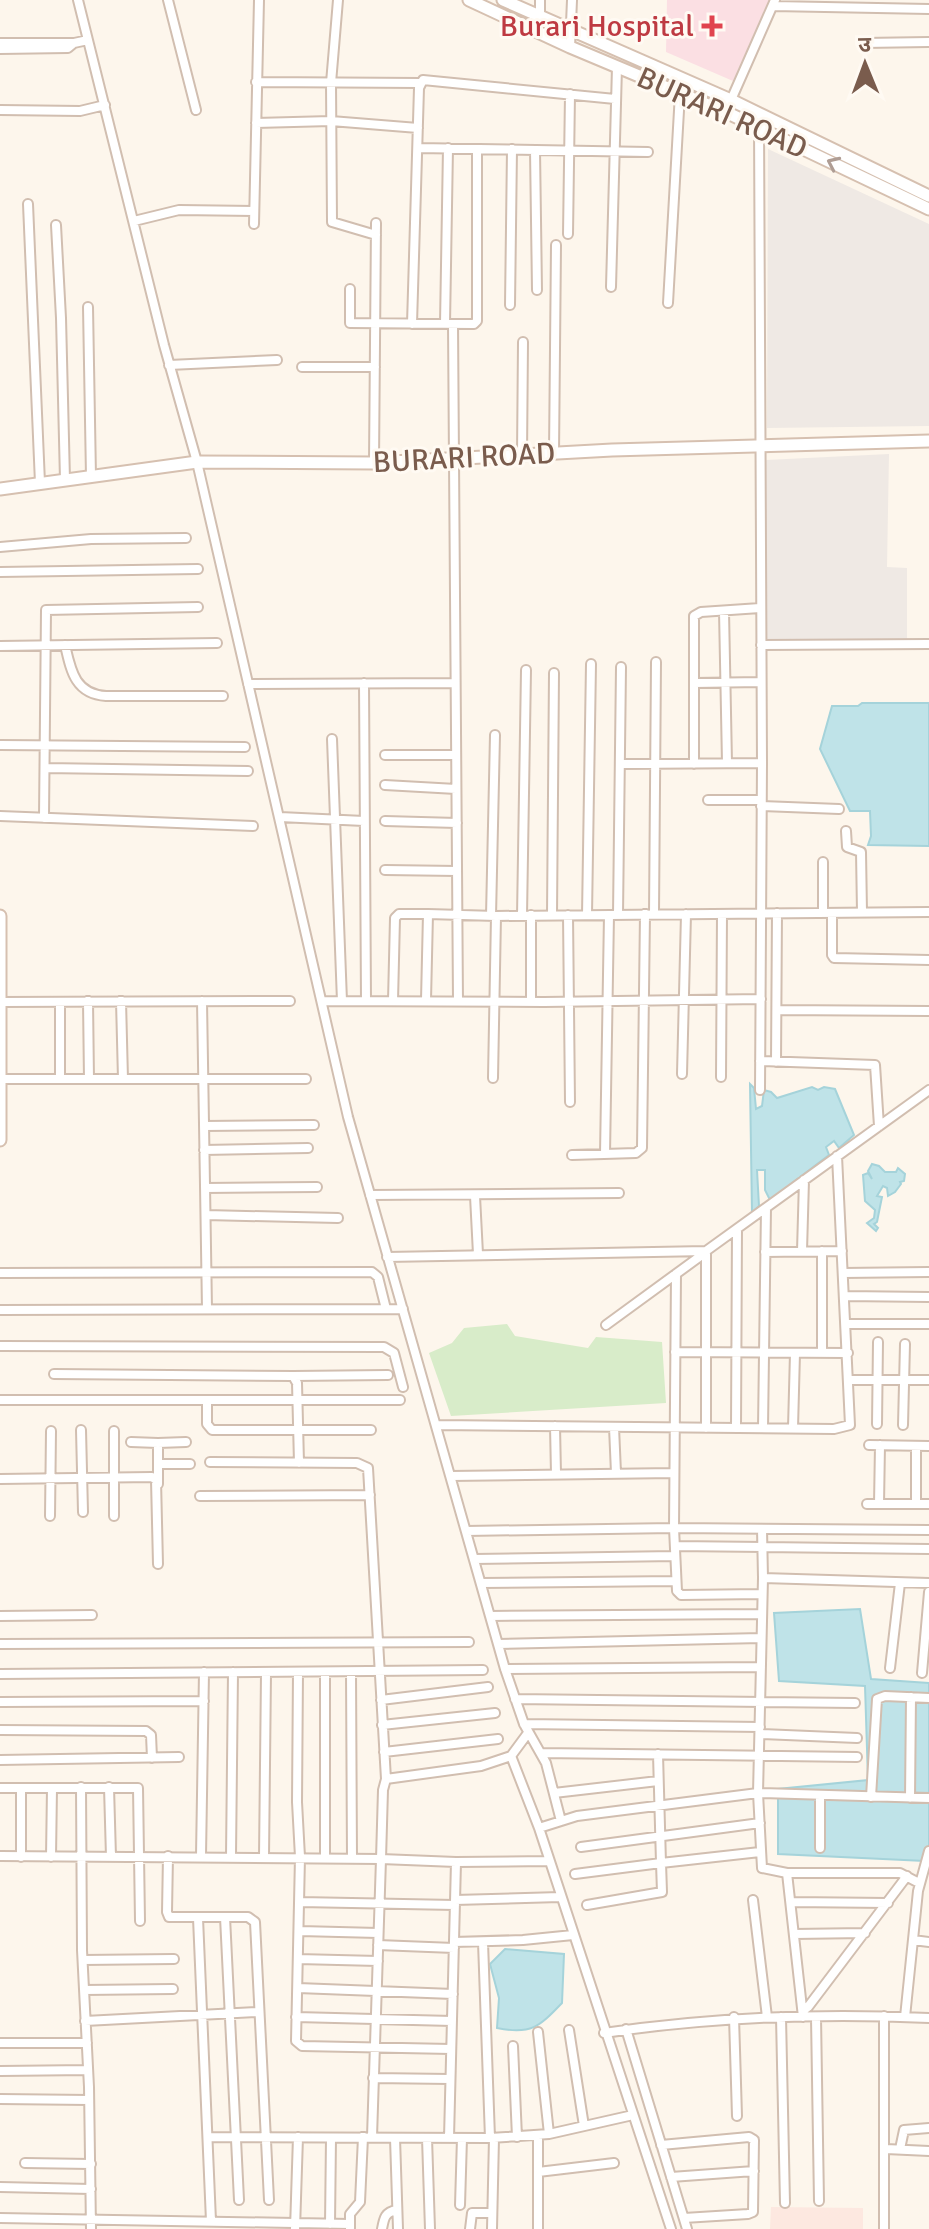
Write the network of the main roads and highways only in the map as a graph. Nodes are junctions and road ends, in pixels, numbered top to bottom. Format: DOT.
graph roads {
  1 [pos="469,0"];
  2 [pos="503,0"];
  3 [pos="489,4"];
  4 [pos="929,196"];
  5 [pos="929,209"];
  6 [pos="929,441"];
  7 [pos="0,489"];
  8 [pos="0,916"];
  9 [pos="1,1010"];
  10 [pos="0,1052"];
  11 [pos="0,1079"];
  12 [pos="0,1131"];
  13 [pos="0,1140"];
  1 -- 3 [label="main road, BURARI ROAD"];
  2 -- 4 [label="main road, BURARI ROAD"];
  5 -- 3 [label="main road, BURARI ROAD, one-way"];
  6 -- 7 [label="main road, BURARI ROAD"];
  8 -- 9 [label="main road"];
  9 -- 10 [label="main road"];
  10 -- 11 [label="main road"];
  11 -- 12 [label="main road"];
  12 -- 13 [label="main road"];
}
